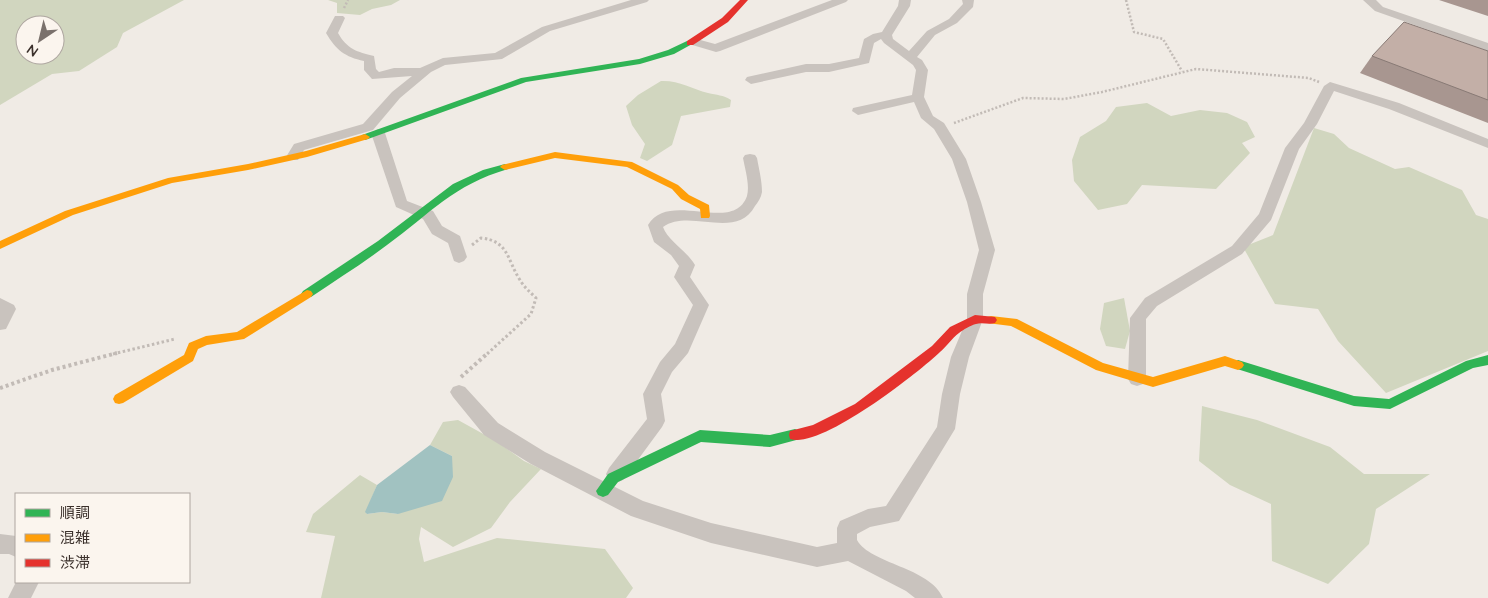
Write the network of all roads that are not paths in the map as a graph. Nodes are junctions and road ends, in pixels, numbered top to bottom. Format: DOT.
graph roads {
  1 [pos="744,0"];
  2 [pos="842,0"];
  3 [pos="905,0"];
  4 [pos="968,0"];
  5 [pos="1369,0"];
  6 [pos="634,1"];
  7 [pos="339,18"];
  8 [pos="886,35"];
  9 [pos="693,42"];
  10 [pos="1488,47"];
  11 [pos="910,58"];
  12 [pos="423,72"];
  13 [pos="751,80"];
  14 [pos="918,97"];
  15 [pos="858,111"];
  16 [pos="378,133"];
  17 [pos="1488,144"];
  18 [pos="293,157"];
  19 [pos="750,158"];
  20 [pos="418,212"];
  21 [pos="705,216"];
  22 [pos="0,245"];
  23 [pos="459,257"];
  24 [pos="0,304"];
  25 [pos="975,319"];
  26 [pos="0,324"];
  27 [pos="1488,360"];
  28 [pos="1137,378"];
  29 [pos="459,392"];
  30 [pos="119,399"];
  31 [pos="608,485"];
  32 [pos="0,544"];
  33 [pos="15,546"];
  34 [pos="850,551"];
  35 [pos="27,583"];
  36 [pos="19,598"];
  37 [pos="932,598"];
  1 -- 9 [label="street"];
  2 -- 9 [label="street"];
  3 -- 8 [label="street"];
  4 -- 11 [label="street"];
  5 -- 10 [label="street"];
  6 -- 12 [label="street"];
  7 -- 12 [label="street"];
  8 -- 11 [label="street"];
  8 -- 13 [label="street"];
  9 -- 16 [label="street"];
  11 -- 14 [label="street"];
  12 -- 18 [label="street"];
  14 -- 15 [label="street"];
  14 -- 25 [label="street"];
  16 -- 18 [label="street"];
  16 -- 20 [label="street"];
  17 -- 28 [label="street"];
  18 -- 22 [label="street"];
  19 -- 21 [label="street"];
  20 -- 21 [label="street"];
  20 -- 23 [label="street"];
  20 -- 30 [label="street"];
  21 -- 31 [label="street"];
  24 -- 26 [label="street"];
  25 -- 28 [label="street"];
  25 -- 31 [label="street"];
  25 -- 34 [label="street"];
  27 -- 28 [label="street"];
  29 -- 31 [label="street"];
  31 -- 34 [label="street"];
  32 -- 33 [label="street"];
  34 -- 37 [label="street"];
  35 -- 36 [label="street"];
}
